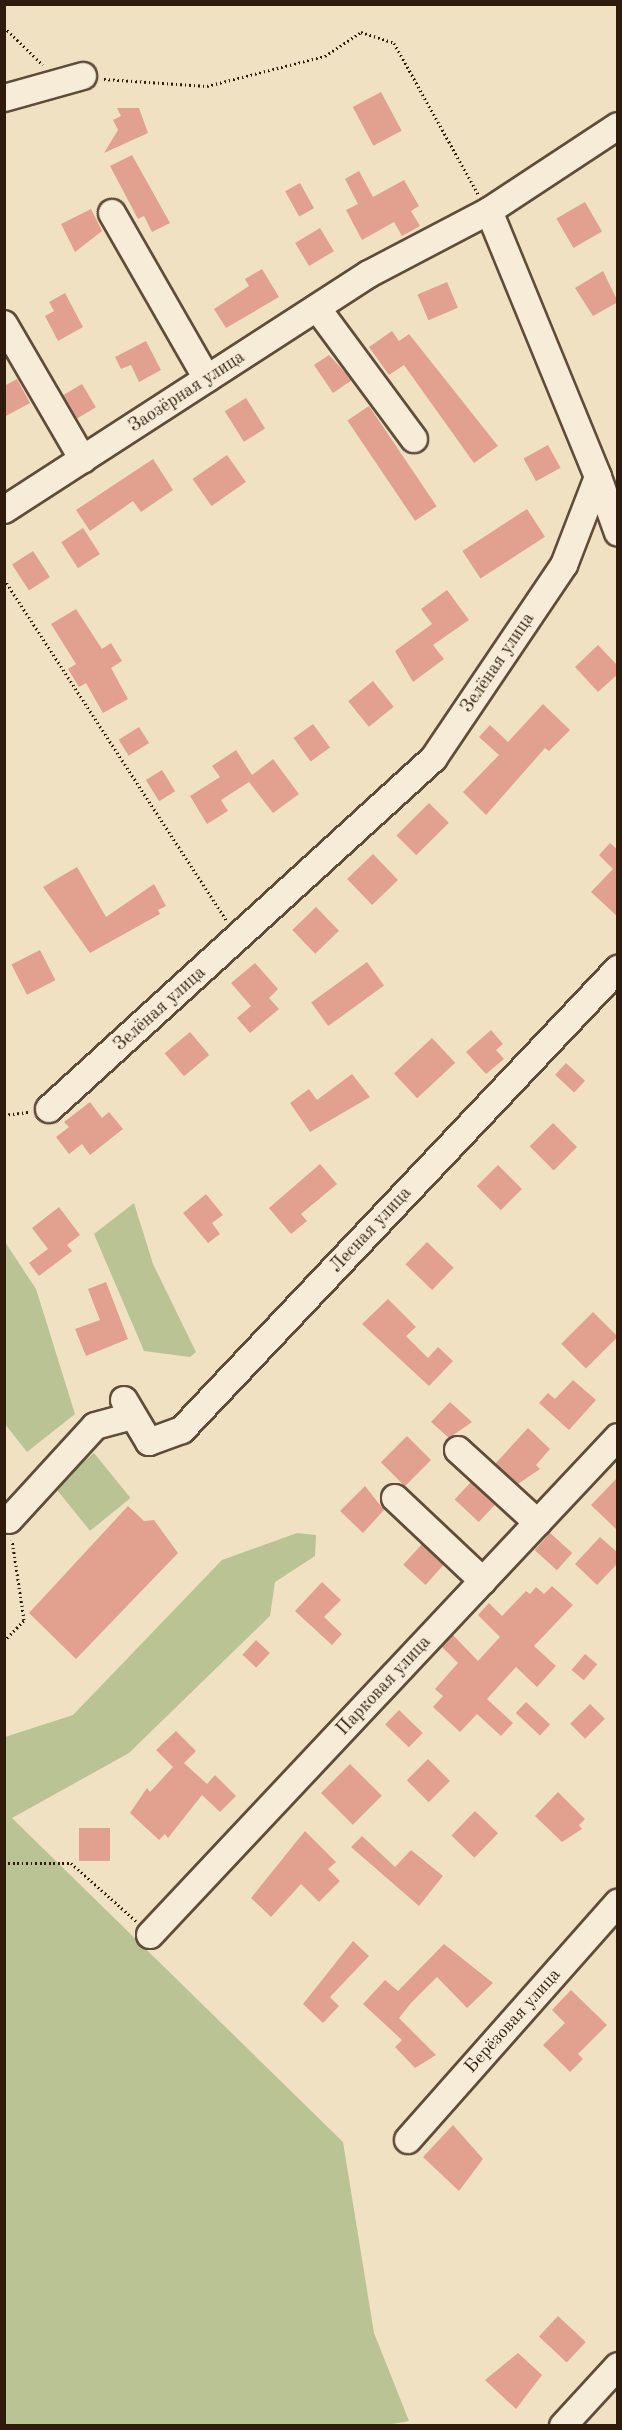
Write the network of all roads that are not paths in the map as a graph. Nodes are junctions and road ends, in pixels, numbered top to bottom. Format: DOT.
graph roads {
  1 [pos="83,76"];
  2 [pos="4,98"];
  3 [pos="618,126"];
  4 [pos="489,211"];
  5 [pos="112,213"];
  6 [pos="317,308"];
  7 [pos="4,324"];
  8 [pos="207,379"];
  9 [pos="414,439"];
  10 [pos="83,460"];
  11 [pos="598,477"];
  12 [pos="4,510"];
  13 [pos="618,534"];
  14 [pos="618,969"];
  15 [pos="50,1109"];
  16 [pos="618,1437"];
  17 [pos="458,1450"];
  18 [pos="395,1498"];
  19 [pos="9,1520"];
  20 [pos="538,1523"];
  21 [pos="483,1581"];
  22 [pos="618,1903"];
  23 [pos="150,1935"];
  24 [pos="408,2140"];
  25 [pos="618,2366"];
  26 [pos="563,2426"];
  1 -- 2 [label="street"];
  3 -- 4 [label="street"];
  4 -- 6 [label="street, Заозёрная улица"];
  4 -- 11 [label="street"];
  5 -- 8 [label="street"];
  6 -- 8 [label="street, Заозёрная улица"];
  6 -- 9 [label="street"];
  7 -- 10 [label="street"];
  8 -- 10 [label="street, Заозёрная улица"];
  10 -- 12 [label="street, Заозёрная улица"];
  11 -- 13 [label="street"];
  11 -- 15 [label="street, Зелёная улица"];
  14 -- 19 [label="street, Лесная улица"];
  16 -- 20 [label="street, Парковая улица"];
  17 -- 20 [label="street"];
  18 -- 21 [label="street"];
  20 -- 21 [label="street, Парковая улица"];
  21 -- 23 [label="street, Парковая улица"];
  22 -- 24 [label="street, Берёзовая улица"];
  25 -- 26 [label="street"];
}
